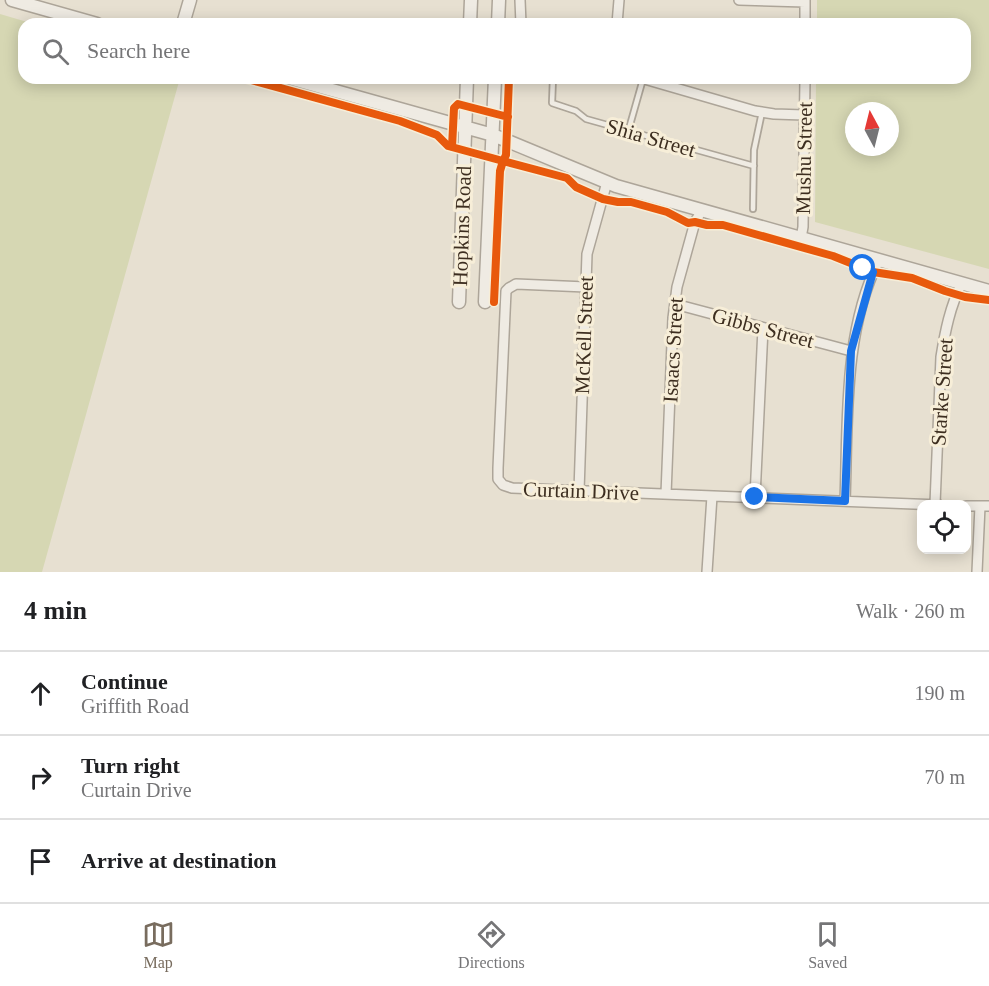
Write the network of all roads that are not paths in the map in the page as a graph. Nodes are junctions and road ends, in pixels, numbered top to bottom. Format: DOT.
graph roads {
  1 [pos="12,0"];
  2 [pos="190,0"];
  3 [pos="471,0"];
  4 [pos="499,0"];
  5 [pos="520,0"];
  6 [pos="619,0"];
  7 [pos="739,0"];
  8 [pos="805,1"];
  9 [pos="76,18"];
  10 [pos="185,18"];
  11 [pos="470,18"];
  12 [pos="498,18"];
  13 [pos="521,18"];
  14 [pos="618,18"];
  15 [pos="805,18"];
  16 [pos="311,84"];
  17 [pos="468,84"];
  18 [pos="495,84"];
  19 [pos="553,84"];
  20 [pos="640,84"];
  21 [pos="663,84"];
  22 [pos="805,84"];
  23 [pos="762,112"];
  24 [pos="804,115"];
  25 [pos="466,127"];
  26 [pos="628,132"];
  27 [pos="493,135"];
  28 [pos="754,166"];
  29 [pos="607,182"];
  30 [pos="753,209"];
  31 [pos="702,210"];
  32 [pos="801,238"];
  33 [pos="879,260"];
  34 [pos="962,283"];
  35 [pos="586,287"];
  36 [pos="989,291"];
  37 [pos="459,302"];
  38 [pos="485,302"];
  39 [pos="675,304"];
  40 [pos="763,328"];
  41 [pos="851,351"];
  42 [pos="579,491"];
  43 [pos="666,494"];
  44 [pos="712,496"];
  45 [pos="755,497"];
  46 [pos="937,500"];
  47 [pos="845,501"];
  48 [pos="917,503"];
  49 [pos="984,506"];
  50 [pos="707,572"];
  51 [pos="977,572"];
  1 -- 9 [label="street"];
  2 -- 10 [label="street"];
  3 -- 11 [label="street"];
  4 -- 12 [label="street"];
  5 -- 13 [label="street"];
  6 -- 14 [label="street"];
  7 -- 8 [label="street"];
  8 -- 15 [label="street"];
  16 -- 25 [label="street"];
  17 -- 25 [label="street, Hopkins Road"];
  18 -- 27 [label="street, Hopkins Road"];
  19 -- 26 [label="lane, Shia Street"];
  20 -- 26 [label="lane"];
  21 -- 23 [label="street"];
  22 -- 24 [label="street, Mushu Street"];
  23 -- 24 [label="street"];
  23 -- 28 [label="lane"];
  24 -- 32 [label="street, Mushu Street"];
  25 -- 27 [label="street"];
  25 -- 37 [label="street, Hopkins Road"];
  26 -- 28 [label="lane, Shia Street"];
  27 -- 29 [label="street"];
  27 -- 38 [label="street, Hopkins Road"];
  28 -- 30 [label="lane"];
  29 -- 31 [label="street"];
  29 -- 35 [label="street, McKell Street"];
  31 -- 32 [label="street"];
  31 -- 39 [label="street, Isaacs Street"];
  32 -- 33 [label="street"];
  33 -- 34 [label="street"];
  33 -- 41 [label="street"];
  34 -- 36 [label="street"];
  34 -- 46 [label="street, Starke Street"];
  35 -- 42 [label="street, McKell Street"];
  35 -- 42 [label="street, Curtain Drive"];
  39 -- 40 [label="street, Gibbs Street"];
  39 -- 43 [label="street, Isaacs Street"];
  40 -- 41 [label="street, Gibbs Street"];
  40 -- 45 [label="street"];
  41 -- 47 [label="street"];
  42 -- 43 [label="street, Curtain Drive"];
  43 -- 44 [label="street, Curtain Drive"];
  44 -- 45 [label="street, Curtain Drive"];
  44 -- 50 [label="street"];
  45 -- 47 [label="street, Curtain Drive"];
  47 -- 48 [label="street, Curtain Drive"];
  49 -- 51 [label="street"];
}
